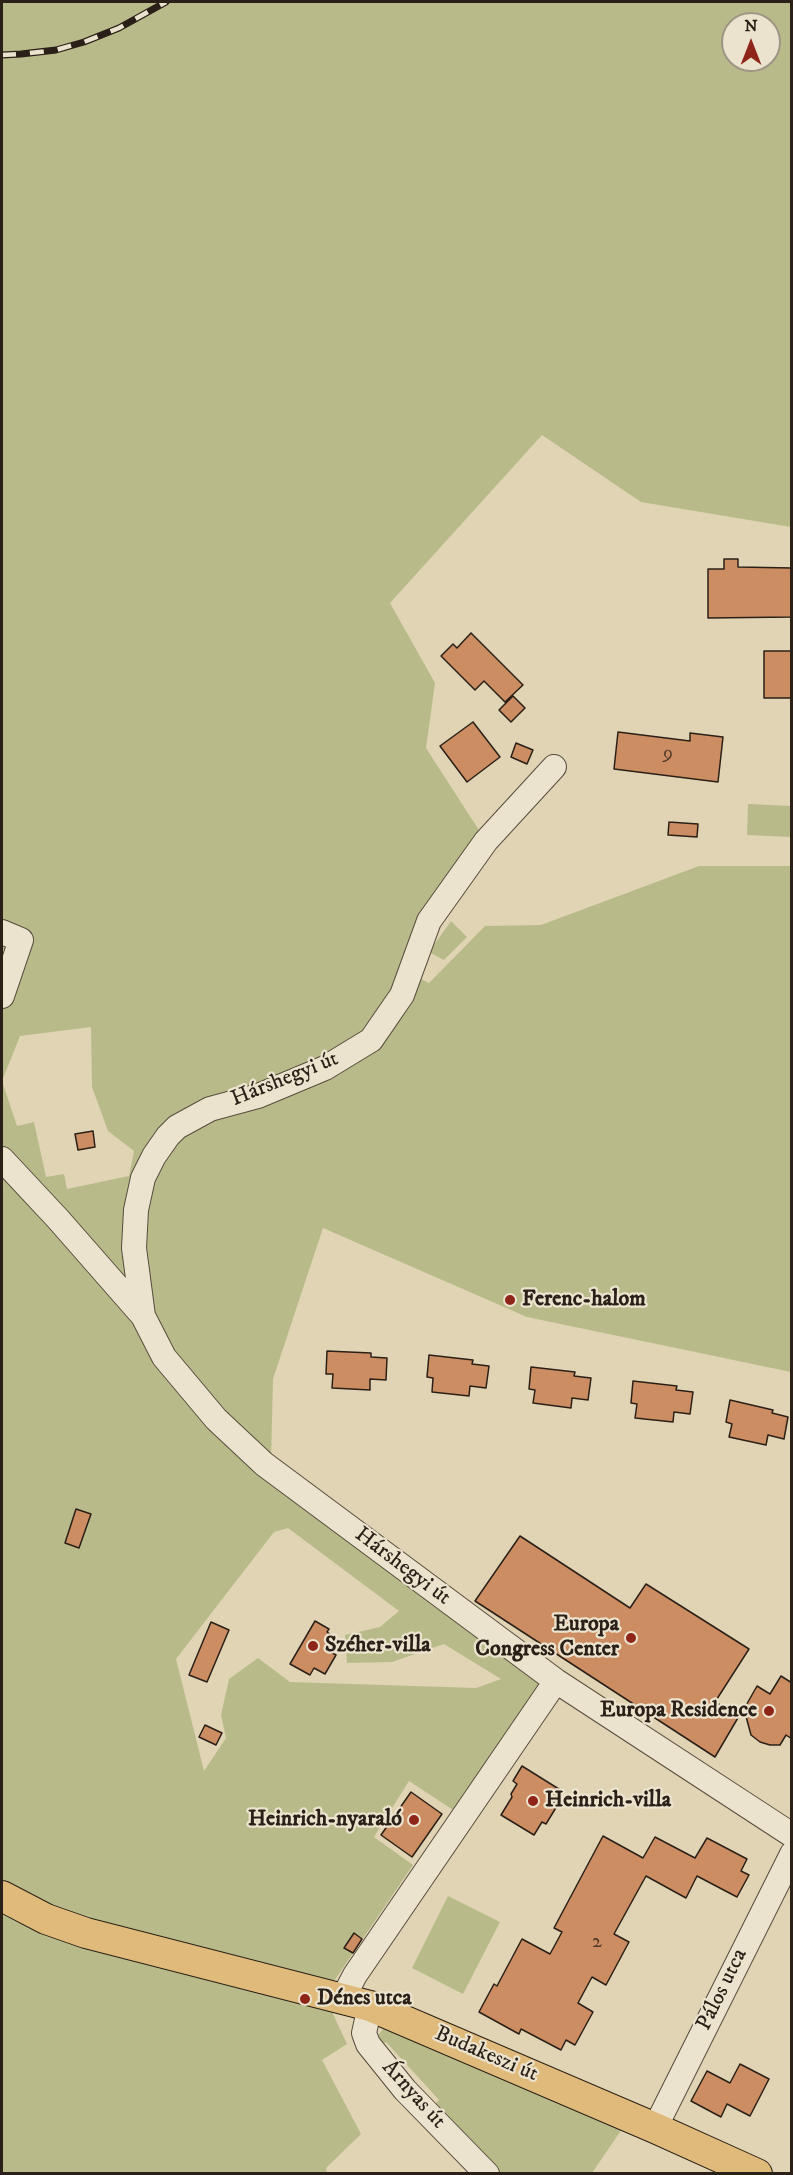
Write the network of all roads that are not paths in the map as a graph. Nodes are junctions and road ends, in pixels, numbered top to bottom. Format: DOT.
graph roads {
  1 [pos="554,767"];
  2 [pos="2,932"];
  3 [pos="2,996"];
  4 [pos="2,1158"];
  5 [pos="143,1316"];
  6 [pos="556,1681"];
  7 [pos="792,1835"];
  8 [pos="792,1854"];
  9 [pos="2,1896"];
  10 [pos="356,2002"];
  11 [pos="656,2128"];
  12 [pos="487,2174"];
  13 [pos="757,2174"];
  1 -- 5 [label="street, Hárshegyi út"];
  2 -- 3 [label="street"];
  4 -- 5 [label="street, Hárshegyi út"];
  5 -- 6 [label="street, Hárshegyi út"];
  6 -- 7 [label="street, Hárshegyi út"];
  6 -- 10 [label="street"];
  8 -- 11 [label="street, Pálos utca"];
  9 -- 10 [label="main road, Budakeszi út"];
  10 -- 11 [label="main road, Budakeszi út"];
  10 -- 12 [label="street, Árnyas út"];
  11 -- 13 [label="main road, Budakeszi út"];
}
